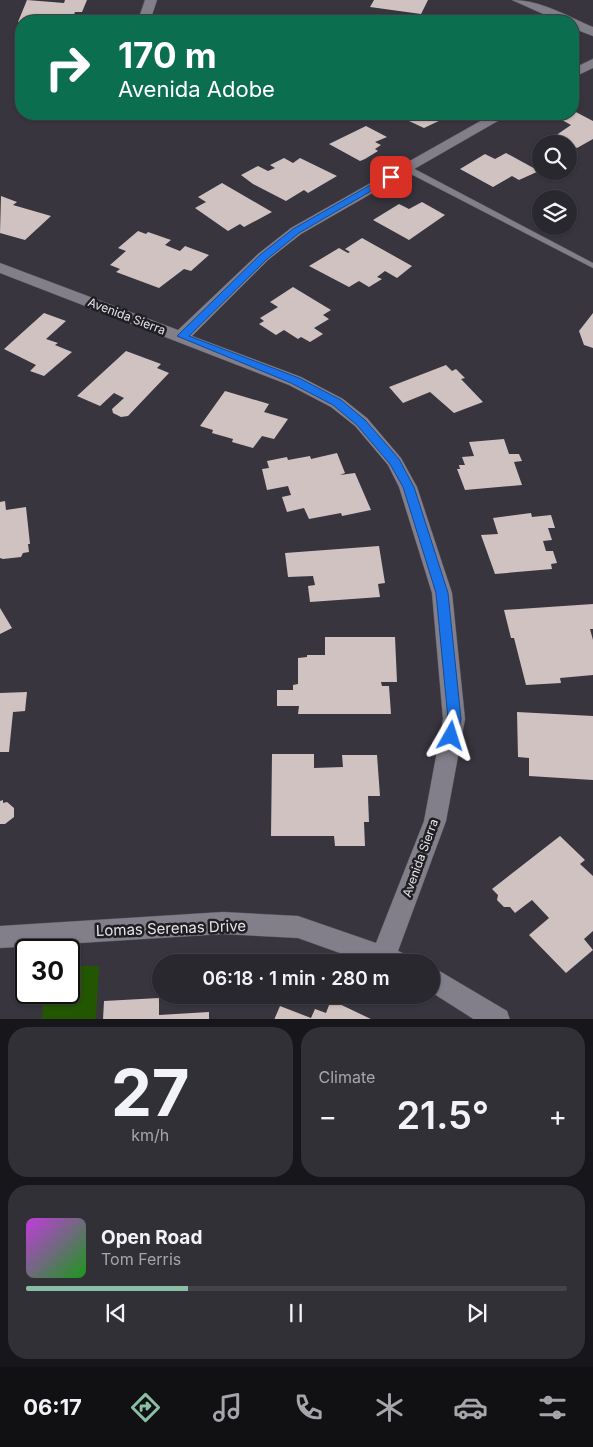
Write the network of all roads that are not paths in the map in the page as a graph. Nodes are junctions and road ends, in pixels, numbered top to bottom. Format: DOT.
graph roads {
  1 [pos="151,0"];
  2 [pos="518,0"];
  3 [pos="146,15"];
  4 [pos="554,15"];
  5 [pos="579,26"];
  6 [pos="593,32"];
  7 [pos="593,63"];
  8 [pos="579,70"];
  9 [pos="492,120"];
  10 [pos="406,168"];
  11 [pos="593,266"];
  12 [pos="0,268"];
  13 [pos="182,336"];
  14 [pos="0,937"];
  15 [pos="372,954"];
  16 [pos="391,954"];
  17 [pos="440,984"];
  18 [pos="496,1019"];
  1 -- 3 [label="street"];
  2 -- 4 [label="street"];
  5 -- 6 [label="street"];
  7 -- 8 [label="street"];
  9 -- 10 [label="street"];
  10 -- 11 [label="lane"];
  10 -- 13 [label="street"];
  12 -- 13 [label="street, Avenida Sierra"];
  13 -- 16 [label="street, Avenida Sierra"];
  14 -- 15 [label="street, Lomas Serenas Drive"];
  17 -- 18 [label="street"];
}
